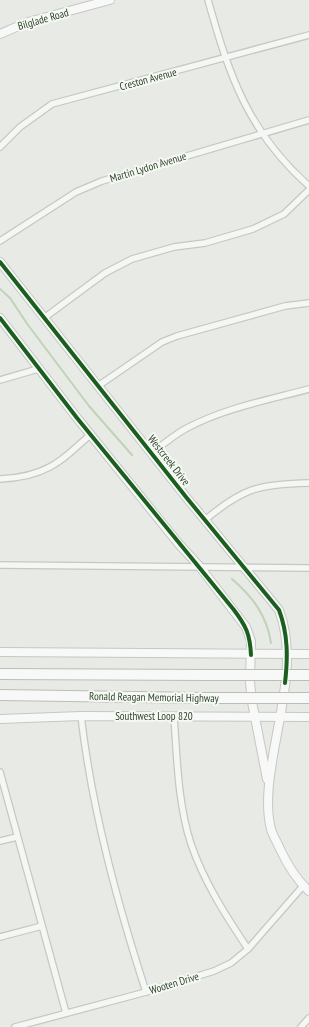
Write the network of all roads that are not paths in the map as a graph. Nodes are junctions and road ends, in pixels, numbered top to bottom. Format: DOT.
graph roads {
  1 [pos="110,0"];
  2 [pos="208,0"];
  3 [pos="0,34"];
  4 [pos="309,35"];
  5 [pos="224,58"];
  6 [pos="309,120"];
  7 [pos="263,135"];
  8 [pos="0,147"];
  9 [pos="309,186"];
  10 [pos="309,190"];
  11 [pos="0,241"];
  12 [pos="0,262"];
  13 [pos="309,304"];
  14 [pos="0,318"];
  15 [pos="44,318"];
  16 [pos="38,369"];
  17 [pos="0,380"];
  18 [pos="98,386"];
  19 [pos="309,389"];
  20 [pos="91,434"];
  21 [pos="152,453"];
  22 [pos="0,479"];
  23 [pos="309,483"];
  24 [pos="205,520"];
  25 [pos="0,565"];
  26 [pos="200,567"];
  27 [pos="244,568"];
  28 [pos="309,568"];
  29 [pos="0,652"];
  30 [pos="252,654"];
  31 [pos="288,654"];
  32 [pos="309,654"];
  33 [pos="0,674"];
  34 [pos="309,675"];
  35 [pos="0,695"];
  36 [pos="21,695"];
  37 [pos="309,698"];
  38 [pos="0,702"];
  39 [pos="81,716"];
  40 [pos="254,716"];
  41 [pos="174,717"];
  42 [pos="280,717"];
  43 [pos="309,717"];
  44 [pos="0,719"];
  45 [pos="0,772"];
  46 [pos="269,785"];
  47 [pos="17,837"];
  48 [pos="0,841"];
  49 [pos="306,889"];
  50 [pos="42,926"];
  51 [pos="0,937"];
  52 [pos="248,949"];
  53 [pos="146,992"];
  54 [pos="66,1014"];
  55 [pos="309,1018"];
  56 [pos="15,1027"];
  57 [pos="301,1027"];
  1 -- 3 [label="street, Bilglade Road"];
  2 -- 5 [label="street"];
  4 -- 5 [label="street, Creston Avenue"];
  5 -- 7 [label="street"];
  5 -- 8 [label="street, Creston Avenue"];
  6 -- 7 [label="street, Martin Lydon Avenue"];
  7 -- 9 [label="street"];
  7 -- 11 [label="street, Martin Lydon Avenue"];
  10 -- 15 [label="street"];
  12 -- 15 [label="street, Westcreek Drive"];
  13 -- 18 [label="street"];
  14 -- 16 [label="street, Westcreek Drive"];
  15 -- 18 [label="street, Westcreek Drive"];
  16 -- 17 [label="street"];
  16 -- 20 [label="street, Westcreek Drive"];
  18 -- 21 [label="street, Westcreek Drive"];
  19 -- 21 [label="street"];
  20 -- 22 [label="street"];
  20 -- 26 [label="street, Westcreek Drive"];
  21 -- 24 [label="street, Westcreek Drive"];
  23 -- 24 [label="street"];
  24 -- 27 [label="street, Westcreek Drive"];
  25 -- 26 [label="street"];
  26 -- 27 [label="street"];
  26 -- 30 [label="street, Westcreek Drive"];
  27 -- 28 [label="street"];
  27 -- 31 [label="street, Westcreek Drive"];
  29 -- 30 [label="street"];
  30 -- 31 [label="street"];
  30 -- 40 [label="street, Westcreek Drive"];
  31 -- 32 [label="street"];
  31 -- 42 [label="street, Westcreek Drive"];
  33 -- 34 [label="highway, Ronald Reagan Memorial Highway, bridge"];
  35 -- 36 [label="highway, Ronald Reagan Memorial Highway"];
  36 -- 37 [label="highway, Ronald Reagan Memorial Highway, bridge"];
  36 -- 38 [label="highway"];
  39 -- 41 [label="street, Southwest Loop 820"];
  39 -- 44 [label="street, Southwest Loop 820"];
  39 -- 53 [label="street"];
  40 -- 41 [label="street, Southwest Loop 820"];
  40 -- 42 [label="street, Southwest Loop 820"];
  40 -- 46 [label="street, Westcreek Drive"];
  41 -- 52 [label="street"];
  42 -- 43 [label="street, Southwest Loop 820"];
  42 -- 46 [label="street, Westcreek Drive"];
  45 -- 47 [label="street"];
  46 -- 49 [label="street, Westcreek Drive"];
  47 -- 48 [label="street"];
  47 -- 50 [label="street"];
  49 -- 52 [label="street, Wooten Drive"];
  50 -- 51 [label="street"];
  50 -- 54 [label="street"];
  52 -- 53 [label="street, Wooten Drive"];
  53 -- 54 [label="street, Wooten Drive"];
  54 -- 56 [label="street, Wooten Drive"];
  55 -- 57 [label="street"];
}
